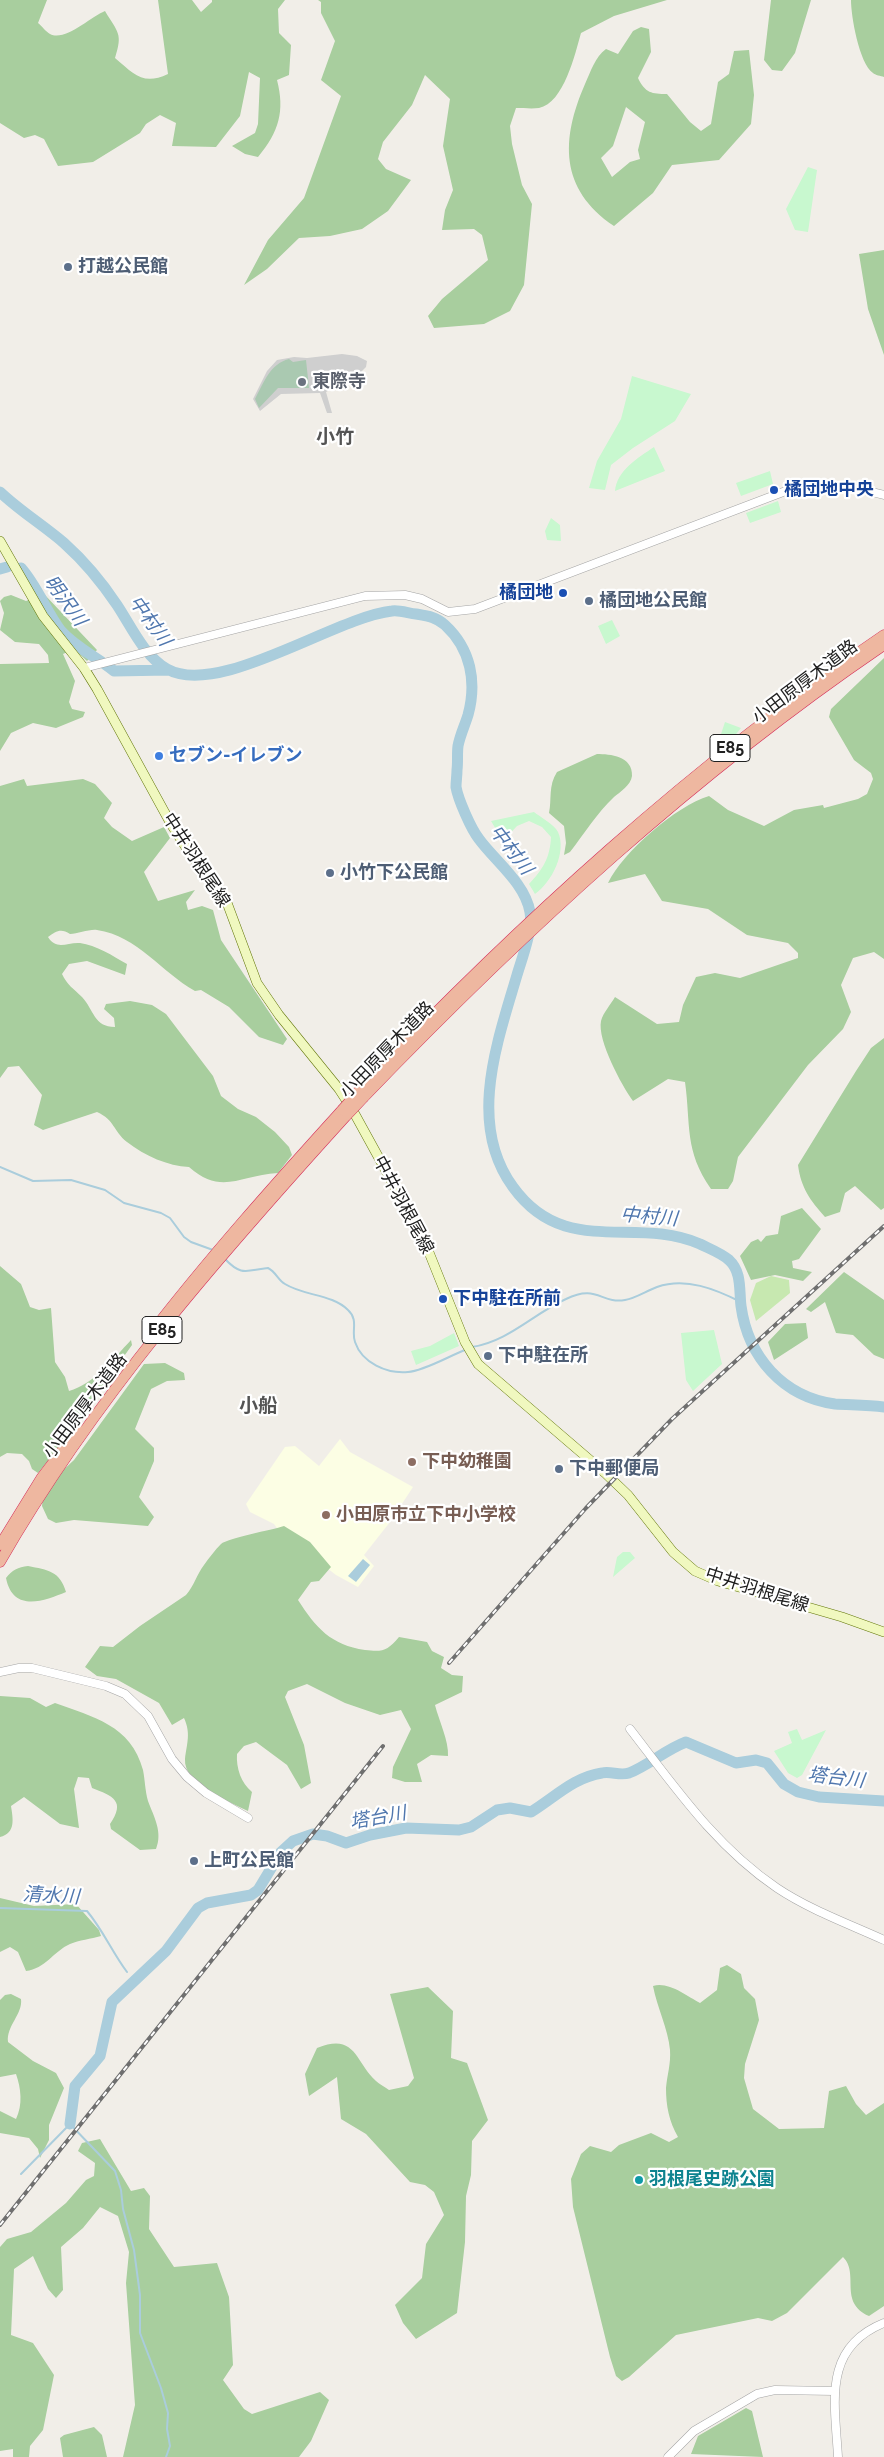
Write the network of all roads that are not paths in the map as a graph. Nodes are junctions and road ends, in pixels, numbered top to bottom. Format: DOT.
graph roads {
  1 [pos="884,495"];
  2 [pos="0,541"];
  3 [pos="884,634"];
  4 [pos="884,645"];
  5 [pos="84,668"];
  6 [pos="587,875"];
  7 [pos="344,1112"];
  8 [pos="0,1545"];
  9 [pos="0,1562"];
  10 [pos="884,1632"];
  11 [pos="0,1672"];
  12 [pos="630,1729"];
  13 [pos="248,1818"];
  14 [pos="884,1940"];
  15 [pos="884,2323"];
  16 [pos="834,2391"];
  17 [pos="668,2457"];
  18 [pos="838,2457"];
  1 -- 5 [label="street"];
  2 -- 5 [label="main road, 中井羽根尾線"];
  3 -- 6 [label="highway, 小田原厚木道路 / E85"];
  4 -- 6 [label="highway, 小田原厚木道路 / E85"];
  5 -- 10 [label="main road, 中井羽根尾線"];
  6 -- 7 [label="highway, 小田原厚木道路 / E85, bridge"];
  7 -- 8 [label="highway, 小田原厚木道路 / E85"];
  7 -- 9 [label="highway, 小田原厚木道路 / E85"];
  11 -- 13 [label="street"];
  12 -- 14 [label="street"];
  15 -- 16 [label="street"];
  16 -- 17 [label="street"];
  16 -- 18 [label="street"];
}
